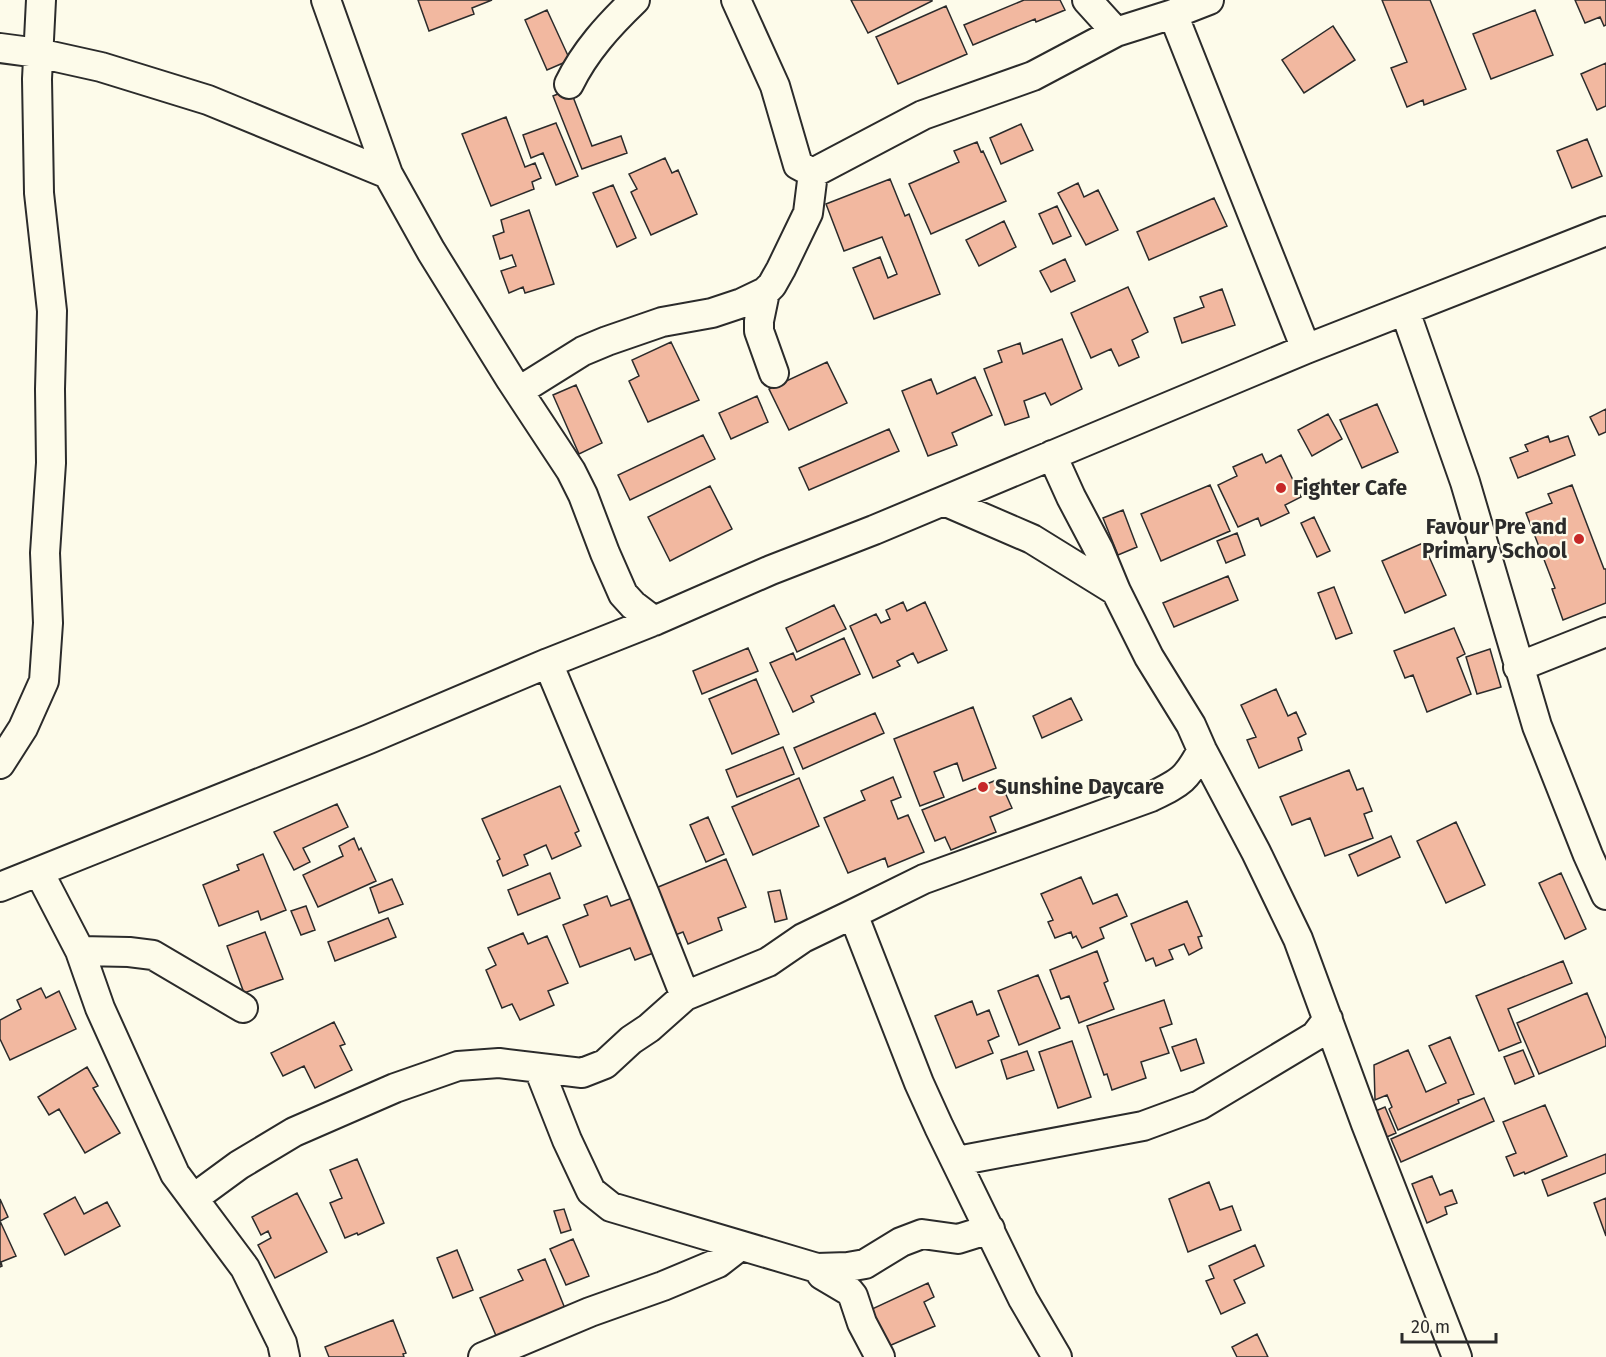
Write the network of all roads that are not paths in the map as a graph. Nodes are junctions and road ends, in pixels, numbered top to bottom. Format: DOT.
graph roads {
  1 [pos="41,0"];
  2 [pos="326,0"];
  3 [pos="635,0"];
  4 [pos="736,0"];
  5 [pos="1087,0"];
  6 [pos="1209,0"];
  7 [pos="1173,14"];
  8 [pos="1116,32"];
  9 [pos="0,48"];
  10 [pos="38,53"];
  11 [pos="569,84"];
  12 [pos="813,173"];
  13 [pos="388,174"];
  14 [pos="1606,231"];
  15 [pos="765,292"];
  16 [pos="1405,312"];
  17 [pos="1306,349"];
  18 [pos="774,372"];
  19 [pos="519,391"];
  20 [pos="1052,455"];
  21 [pos="944,501"];
  22 [pos="1116,591"];
  23 [pos="654,621"];
  24 [pos="1606,632"];
  25 [pos="548,663"];
  26 [pos="1518,667"];
  27 [pos="1202,750"];
  28 [pos="0,764"];
  29 [pos="39,872"];
  30 [pos="0,887"];
  31 [pos="1606,895"];
  32 [pos="854,914"];
  33 [pos="80,951"];
  34 [pos="685,996"];
  35 [pos="243,1008"];
  36 [pos="1328,1019"];
  37 [pos="539,1069"];
  38 [pos="957,1161"];
  39 [pos="194,1198"];
  40 [pos="990,1229"];
  41 [pos="740,1246"];
  42 [pos="817,1268"];
  43 [pos="285,1357"];
  44 [pos="483,1357"];
  45 [pos="880,1357"];
  46 [pos="1057,1357"];
  47 [pos="1456,1357"];
  1 -- 10 [label="street"];
  2 -- 13 [label="street"];
  3 -- 11 [label="street"];
  4 -- 12 [label="street"];
  5 -- 8 [label="street"];
  6 -- 7 [label="street"];
  7 -- 8 [label="street"];
  7 -- 17 [label="street"];
  8 -- 12 [label="street"];
  9 -- 10 [label="street"];
  10 -- 13 [label="street"];
  10 -- 28 [label="street"];
  12 -- 15 [label="street"];
  13 -- 19 [label="street"];
  14 -- 16 [label="street"];
  15 -- 18 [label="street"];
  15 -- 19 [label="street"];
  16 -- 17 [label="street"];
  16 -- 26 [label="street"];
  17 -- 20 [label="street"];
  19 -- 23 [label="street"];
  20 -- 21 [label="street"];
  20 -- 22 [label="street"];
  21 -- 22 [label="street"];
  21 -- 23 [label="street"];
  22 -- 27 [label="street"];
  23 -- 25 [label="street"];
  24 -- 26 [label="street"];
  25 -- 29 [label="street"];
  25 -- 34 [label="street"];
  26 -- 31 [label="street"];
  27 -- 32 [label="street"];
  27 -- 36 [label="street"];
  29 -- 30 [label="street"];
  29 -- 33 [label="street"];
  32 -- 34 [label="street"];
  32 -- 38 [label="street"];
  33 -- 35 [label="street"];
  33 -- 39 [label="street"];
  34 -- 37 [label="street"];
  36 -- 38 [label="street"];
  36 -- 47 [label="street"];
  37 -- 39 [label="street"];
  37 -- 41 [label="street"];
  38 -- 40 [label="street"];
  39 -- 43 [label="street"];
  40 -- 42 [label="street"];
  40 -- 46 [label="street"];
  41 -- 42 [label="street"];
  41 -- 44 [label="street"];
  42 -- 45 [label="street"];
}
